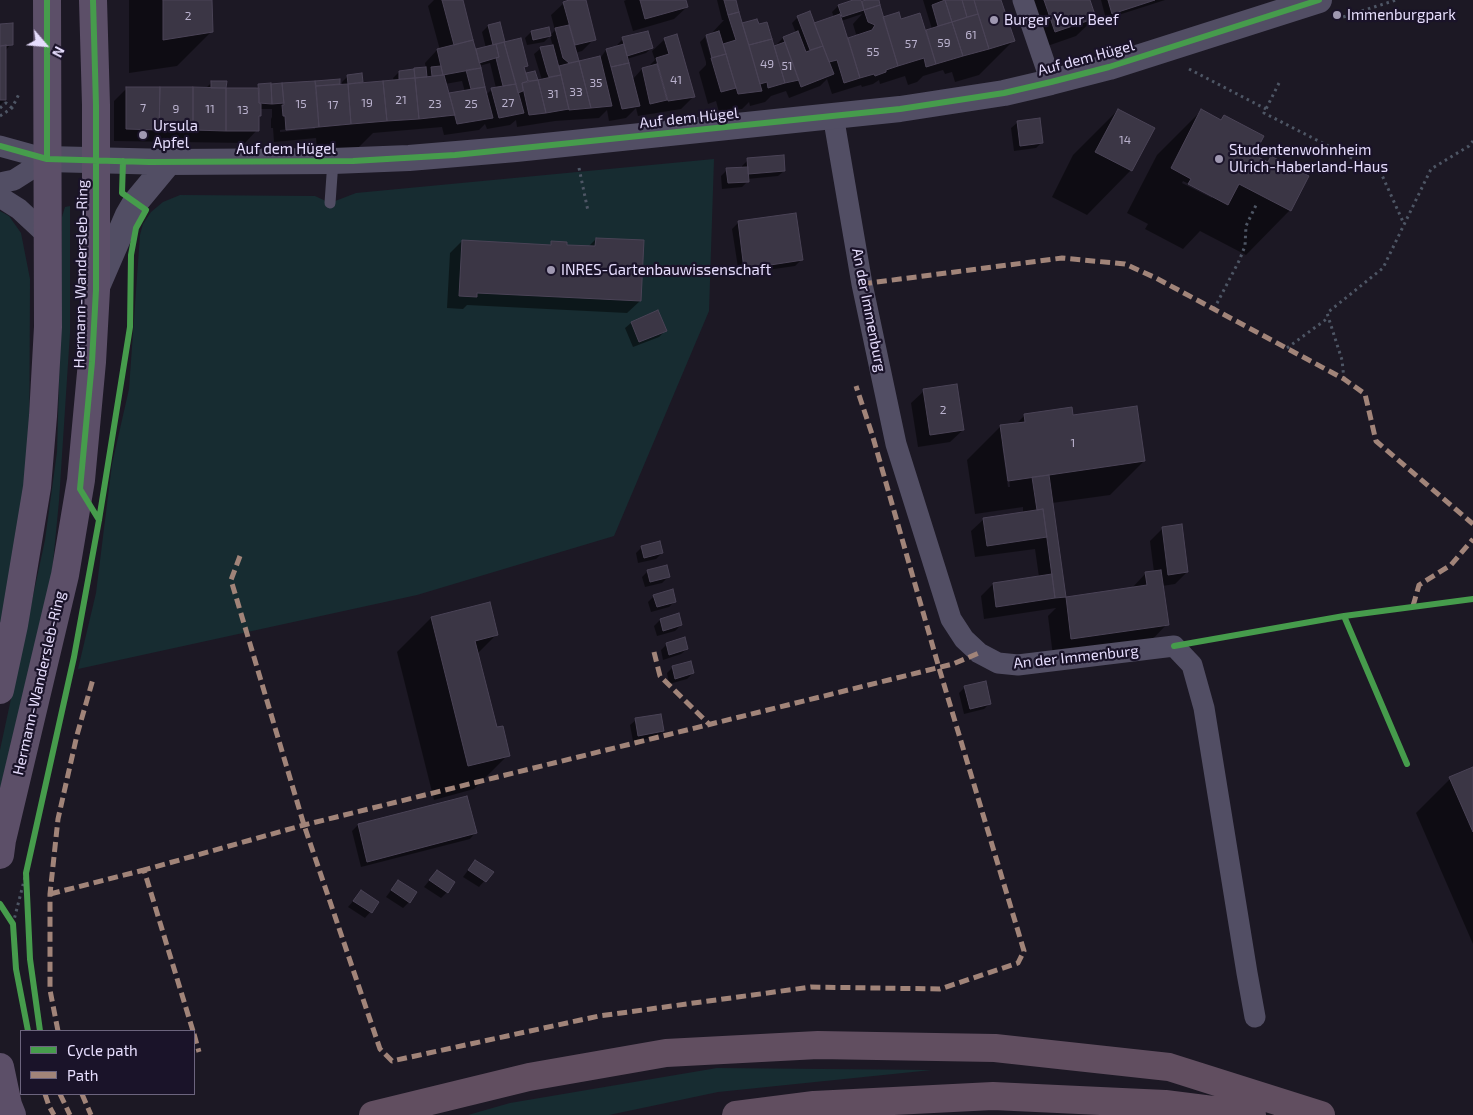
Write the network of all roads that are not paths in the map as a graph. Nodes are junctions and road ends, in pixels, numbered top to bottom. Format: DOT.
graph roads {
  1 [pos="47,0"];
  2 [pos="93,0"];
  3 [pos="1023,0"];
  4 [pos="1319,0"];
  5 [pos="1051,82"];
  6 [pos="834,115"];
  7 [pos="0,146"];
  8 [pos="47,159"];
  9 [pos="96,160"];
  10 [pos="333,161"];
  11 [pos="169,162"];
  12 [pos="0,183"];
  13 [pos="0,196"];
  14 [pos="330,203"];
  15 [pos="48,236"];
  16 [pos="96,290"];
  17 [pos="0,690"];
  18 [pos="0,856"];
  19 [pos="1255,1017"];
  20 [pos="0,1067"];
  21 [pos="12,1115"];
  22 [pos="373,1115"];
  23 [pos="736,1115"];
  24 [pos="1252,1115"];
  25 [pos="1321,1115"];
  1 -- 8 [label="main road"];
  2 -- 9 [label="main road, Hermann-Wandersleb-Ring"];
  3 -- 5 [label="street"];
  4 -- 5 [label="street, Auf dem Hügel"];
  5 -- 6 [label="street, Auf dem Hügel"];
  6 -- 10 [label="street, Auf dem Hügel"];
  6 -- 19 [label="street, An der Immenburg"];
  7 -- 8 [label="street"];
  8 -- 9 [label="street, Auf dem Hügel"];
  8 -- 12 [label="street"];
  8 -- 15 [label="main road"];
  9 -- 11 [label="street, Auf dem Hügel"];
  9 -- 16 [label="main road, Hermann-Wandersleb-Ring"];
  10 -- 11 [label="street, Auf dem Hügel"];
  10 -- 14 [label="lane"];
  11 -- 16 [label="street"];
  13 -- 15 [label="street"];
  15 -- 17 [label="main road"];
  16 -- 18 [label="main road, Hermann-Wandersleb-Ring"];
  20 -- 21 [label="main road"];
  22 -- 25 [label="highway"];
  23 -- 24 [label="highway"];
}
